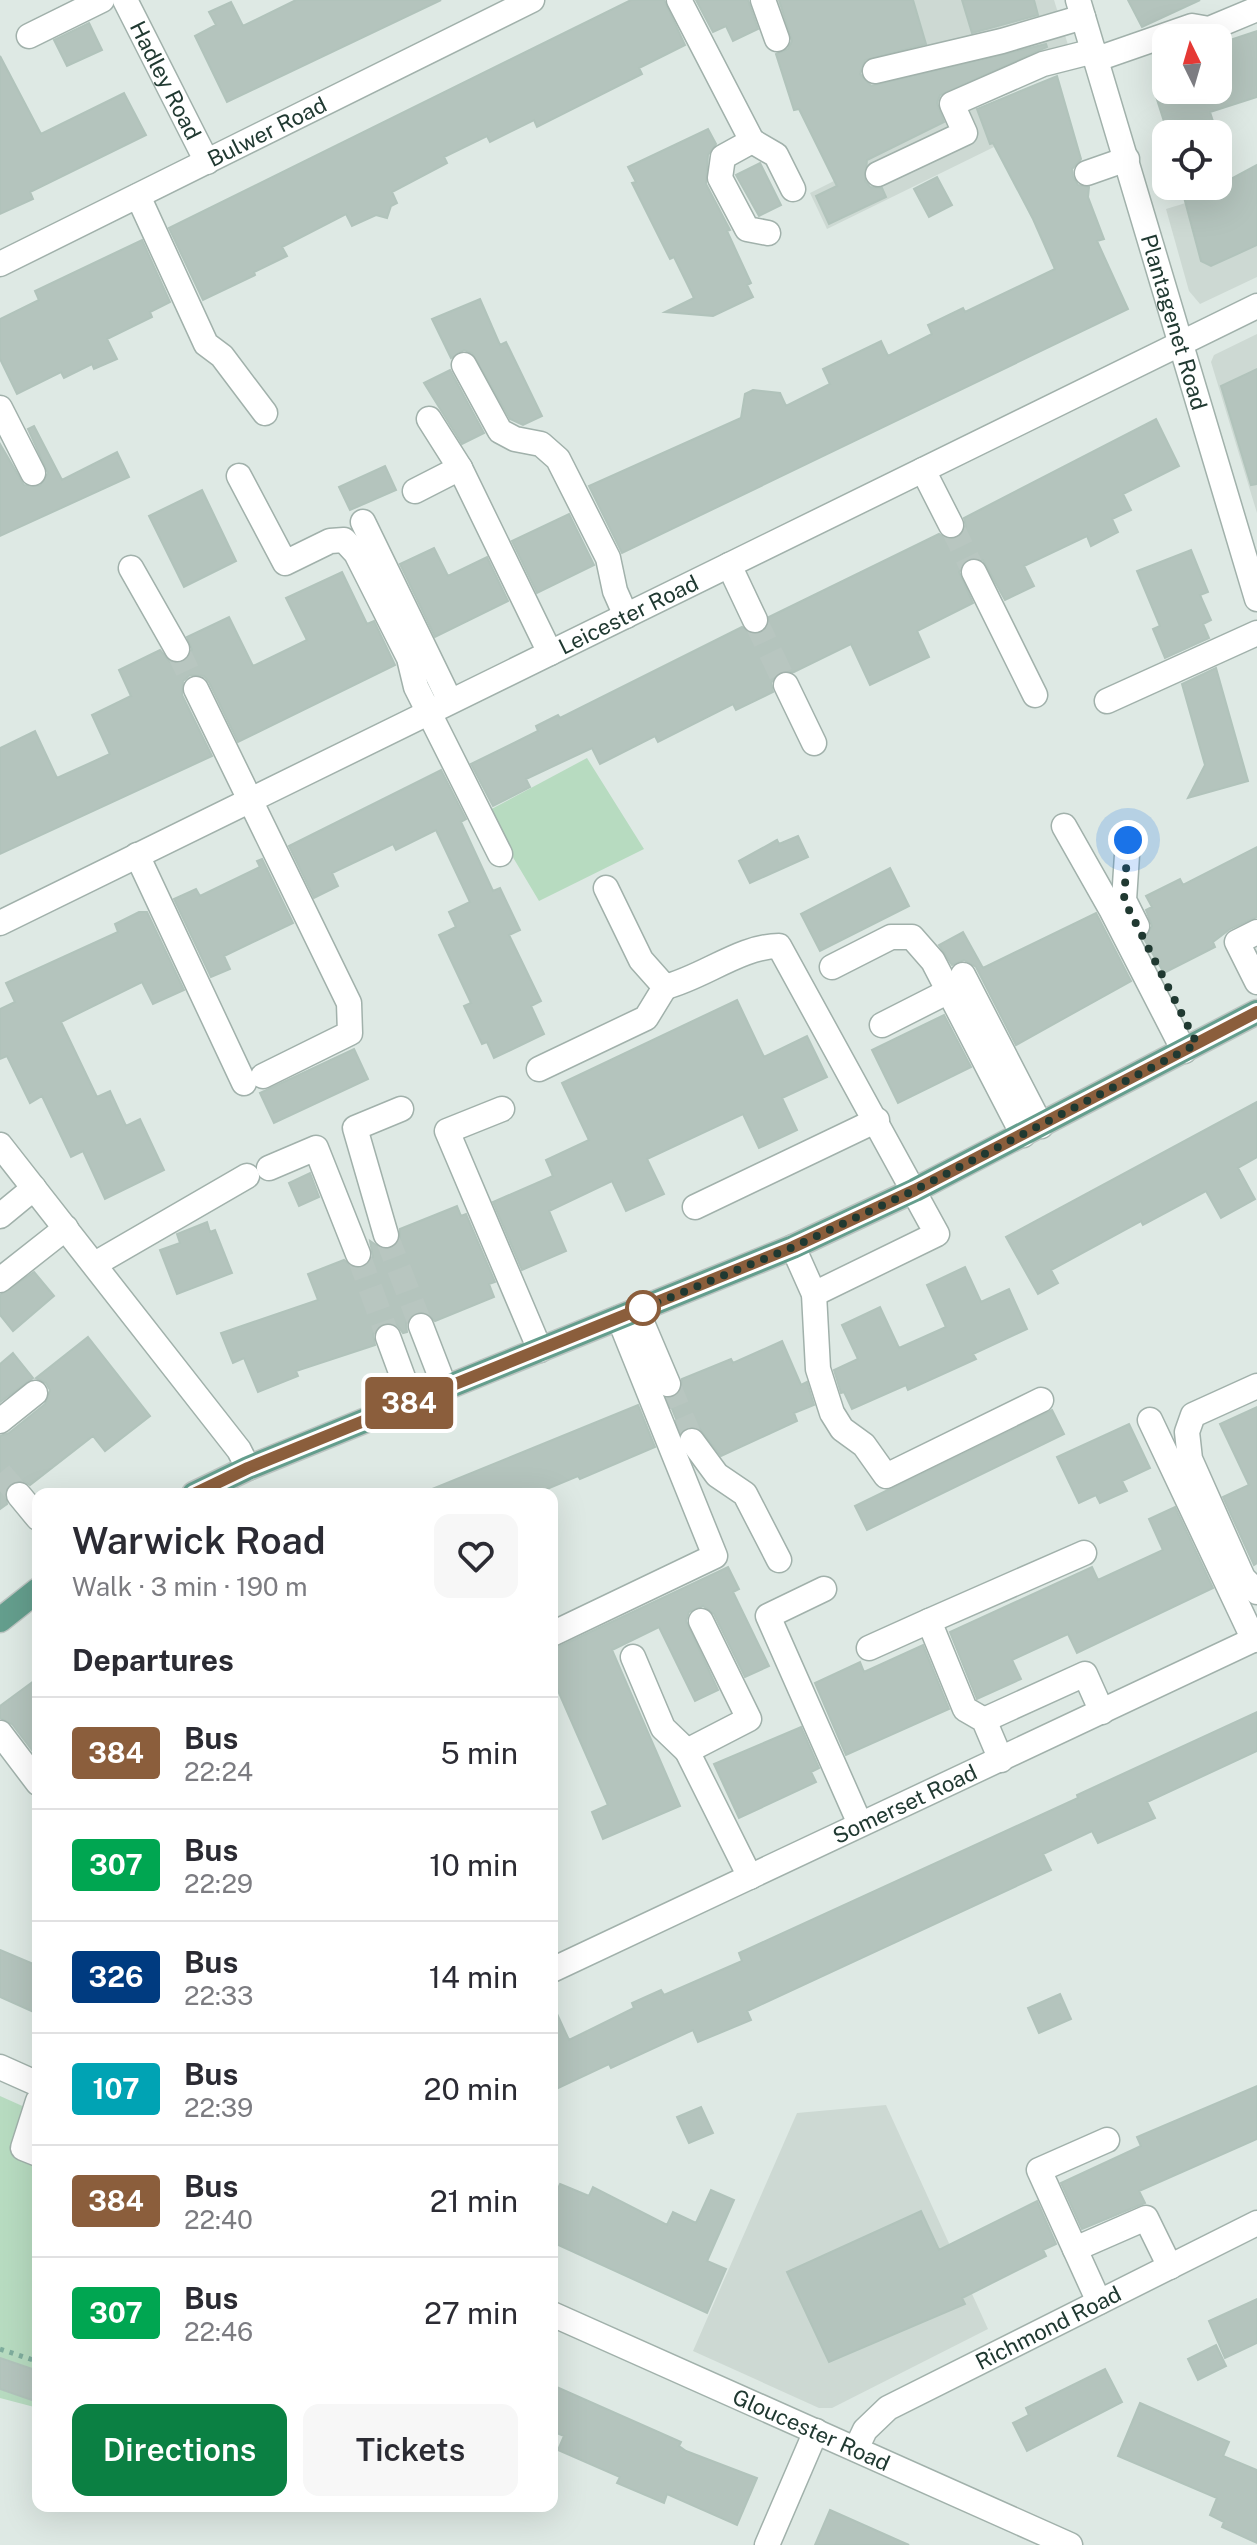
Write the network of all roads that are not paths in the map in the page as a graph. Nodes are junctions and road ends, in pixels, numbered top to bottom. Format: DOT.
graph roads {
  1 [pos="102,0"];
  2 [pos="125,0"];
  3 [pos="532,0"];
  4 [pos="679,0"];
  5 [pos="763,0"];
  6 [pos="1081,8"];
  7 [pos="1257,9"];
  8 [pos="29,36"];
  9 [pos="777,39"];
  10 [pos="1096,55"];
  11 [pos="875,71"];
  12 [pos="752,141"];
  13 [pos="1127,159"];
  14 [pos="207,162"];
  15 [pos="1087,173"];
  16 [pos="878,174"];
  17 [pos="793,189"];
  18 [pos="138,196"];
  19 [pos="768,233"];
  20 [pos="0,264"];
  21 [pos="1257,306"];
  22 [pos="1180,343"];
  23 [pos="464,365"];
  24 [pos="0,408"];
  25 [pos="265,413"];
  26 [pos="429,419"];
  27 [pos="460,468"];
  28 [pos="923,470"];
  29 [pos="33,473"];
  30 [pos="239,476"];
  31 [pos="415,491"];
  32 [pos="363,522"];
  33 [pos="951,525"];
  34 [pos="729,565"];
  35 [pos="131,568"];
  36 [pos="974,572"];
  37 [pos="1257,599"];
  38 [pos="626,616"];
  39 [pos="755,620"];
  40 [pos="1257,633"];
  41 [pos="177,649"];
  42 [pos="550,653"];
  43 [pos="786,685"];
  44 [pos="196,689"];
  45 [pos="1035,695"];
  46 [pos="1107,701"];
  47 [pos="439,706"];
  48 [pos="814,743"];
  49 [pos="250,799"];
  50 [pos="1064,826"];
  51 [pos="1128,840"];
  52 [pos="500,854"];
  53 [pos="137,855"];
  54 [pos="606,888"];
  55 [pos="0,923"];
  56 [pos="1257,932"];
  57 [pos="832,967"];
  58 [pos="1257,982"];
  59 [pos="956,983"];
  60 [pos="665,987"];
  61 [pos="1257,1012"];
  62 [pos="882,1025"];
  63 [pos="1190,1048"];
  64 [pos="539,1069"];
  65 [pos="401,1109"];
  66 [pos="502,1109"];
  67 [pos="877,1120"];
  68 [pos="1032,1130"];
  69 [pos="0,1145"];
  70 [pos="34,1188"];
  71 [pos="915,1190"];
  72 [pos="695,1207"];
  73 [pos="0,1216"];
  74 [pos="66,1228"];
  75 [pos="386,1235"];
  76 [pos="793,1247"];
  77 [pos="358,1254"];
  78 [pos="95,1264"];
  79 [pos="0,1280"];
  80 [pos="814,1294"];
  81 [pos="628,1314"];
  82 [pos="421,1326"];
  83 [pos="388,1337"];
  84 [pos="540,1350"];
  85 [pos="668,1384"];
  86 [pos="1257,1386"];
  87 [pos="445,1388"];
  88 [pos="35,1393"];
  89 [pos="1041,1400"];
  90 [pos="412,1402"];
  91 [pos="1150,1420"];
  92 [pos="0,1421"];
  93 [pos="692,1441"];
  94 [pos="248,1468"];
  95 [pos="207,1488"];
  96 [pos="19,1495"];
  97 [pos="32,1511"];
  98 [pos="1084,1553"];
  99 [pos="779,1560"];
  100 [pos="824,1589"];
  101 [pos="1257,1592"];
  102 [pos="32,1595"];
  103 [pos="0,1620"];
  104 [pos="701,1621"];
  105 [pos="929,1621"];
  106 [pos="558,1631"];
  107 [pos="1255,1639"];
  108 [pos="869,1648"];
  109 [pos="633,1657"];
  110 [pos="1102,1712"];
  111 [pos="984,1720"];
  112 [pos="0,1733"];
  113 [pos="687,1751"];
  114 [pos="1001,1760"];
  115 [pos="32,1775"];
  116 [pos="860,1824"];
  117 [pos="750,1877"];
  118 [pos="558,1967"];
  119 [pos="0,2067"];
  120 [pos="32,2081"];
  121 [pos="32,2120"];
  122 [pos="1107,2140"];
  123 [pos="32,2152"];
  124 [pos="1257,2223"];
  125 [pos="1075,2249"];
  126 [pos="1170,2267"];
  127 [pos="1099,2302"];
  128 [pos="558,2317"];
  129 [pos="816,2431"];
  130 [pos="856,2449"];
  131 [pos="767,2545"];
  132 [pos="1070,2545"];
  1 -- 8 [label="street"];
  2 -- 14 [label="street, Hadley Road"];
  3 -- 14 [label="street, Bulwer Road"];
  4 -- 12 [label="street"];
  5 -- 9 [label="street"];
  6 -- 10 [label="street, Plantagenet Road"];
  6 -- 11 [label="street"];
  7 -- 10 [label="street"];
  10 -- 13 [label="street, Plantagenet Road"];
  10 -- 16 [label="street"];
  12 -- 17 [label="street"];
  12 -- 19 [label="street"];
  13 -- 15 [label="street"];
  13 -- 22 [label="street, Plantagenet Road"];
  14 -- 18 [label="street, Bulwer Road"];
  18 -- 20 [label="street, Bulwer Road"];
  18 -- 25 [label="street"];
  21 -- 22 [label="street, Leicester Road"];
  22 -- 28 [label="street, Leicester Road"];
  22 -- 37 [label="street, Plantagenet Road"];
  23 -- 38 [label="street"];
  24 -- 29 [label="street"];
  26 -- 27 [label="street"];
  27 -- 31 [label="street"];
  27 -- 42 [label="street"];
  28 -- 33 [label="street"];
  28 -- 34 [label="street, Leicester Road"];
  30 -- 47 [label="street"];
  32 -- 47 [label="street"];
  34 -- 38 [label="street, Leicester Road"];
  34 -- 39 [label="street"];
  35 -- 41 [label="street"];
  36 -- 45 [label="street"];
  38 -- 42 [label="street, Leicester Road"];
  40 -- 46 [label="street"];
  42 -- 47 [label="street, Leicester Road"];
  43 -- 48 [label="street"];
  44 -- 49 [label="street"];
  47 -- 49 [label="street, Leicester Road"];
  47 -- 52 [label="street"];
  49 -- 53 [label="street, Leicester Road"];
  49 -- 53 [label="street"];
  50 -- 63 [label="street"];
  51 -- 63 [label="street"];
  53 -- 55 [label="street, Leicester Road"];
  54 -- 60 [label="street"];
  56 -- 58 [label="street"];
  57 -- 59 [label="street"];
  59 -- 62 [label="street"];
  59 -- 68 [label="street"];
  60 -- 64 [label="street"];
  60 -- 67 [label="street"];
  61 -- 63 [label="main road"];
  63 -- 68 [label="main road"];
  65 -- 75 [label="street"];
  66 -- 84 [label="street"];
  67 -- 71 [label="street"];
  67 -- 72 [label="street"];
  68 -- 71 [label="main road"];
  69 -- 70 [label="street"];
  70 -- 73 [label="street"];
  70 -- 74 [label="street"];
  71 -- 76 [label="main road"];
  71 -- 80 [label="street"];
  74 -- 78 [label="street"];
  74 -- 79 [label="street"];
  76 -- 80 [label="street"];
  76 -- 81 [label="main road"];
  77 -- 78 [label="street"];
  78 -- 94 [label="street"];
  80 -- 89 [label="street"];
  81 -- 84 [label="main road"];
  81 -- 85 [label="street"];
  81 -- 106 [label="street"];
  82 -- 87 [label="street"];
  83 -- 90 [label="street"];
  84 -- 87 [label="main road"];
  86 -- 101 [label="street"];
  87 -- 90 [label="main road"];
  88 -- 92 [label="street"];
  90 -- 94 [label="main road"];
  91 -- 107 [label="street"];
  93 -- 99 [label="street"];
  94 -- 95 [label="main road"];
  96 -- 97 [label="street"];
  98 -- 105 [label="street"];
  100 -- 116 [label="street"];
  102 -- 103 [label="main road"];
  104 -- 113 [label="street"];
  105 -- 108 [label="street"];
  105 -- 111 [label="street"];
  107 -- 110 [label="street, Somerset Road"];
  109 -- 113 [label="street"];
  110 -- 111 [label="street"];
  110 -- 114 [label="street, Somerset Road"];
  111 -- 114 [label="street"];
  112 -- 115 [label="street"];
  113 -- 117 [label="street"];
  114 -- 116 [label="street, Somerset Road"];
  116 -- 117 [label="street, Somerset Road"];
  117 -- 118 [label="street, Somerset Road"];
  119 -- 120 [label="street"];
  121 -- 123 [label="street"];
  122 -- 125 [label="street"];
  124 -- 126 [label="street, Richmond Road"];
  125 -- 126 [label="street"];
  125 -- 127 [label="street"];
  126 -- 127 [label="street, Richmond Road"];
  127 -- 130 [label="street, Richmond Road"];
  128 -- 129 [label="street, Gloucester Road"];
  129 -- 130 [label="street, Gloucester Road"];
  129 -- 131 [label="street"];
  130 -- 132 [label="street, Gloucester Road"];
}
